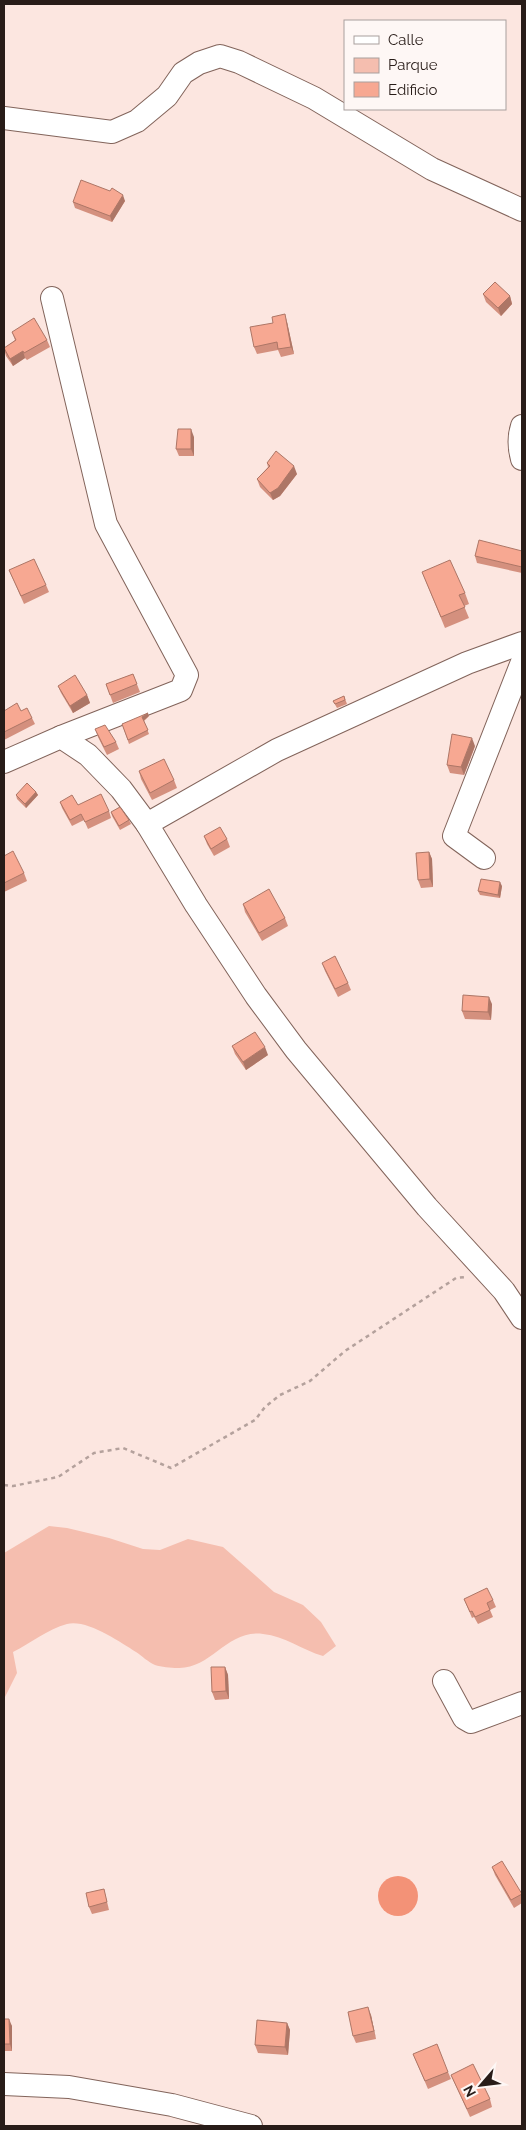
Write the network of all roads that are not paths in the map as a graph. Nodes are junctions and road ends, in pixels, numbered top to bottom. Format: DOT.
graph roads {
  1 [pos="4,118"];
  2 [pos="522,210"];
  3 [pos="52,298"];
  4 [pos="522,426"];
  5 [pos="522,459"];
  6 [pos="522,643"];
  7 [pos="522,662"];
  8 [pos="61,737"];
  9 [pos="4,762"];
  10 [pos="147,824"];
  11 [pos="484,858"];
  12 [pos="522,1318"];
  13 [pos="444,1681"];
  14 [pos="522,1703"];
  15 [pos="4,2084"];
  16 [pos="250,2126"];
  1 -- 2 [label="street"];
  3 -- 8 [label="street"];
  4 -- 5 [label="street"];
  6 -- 10 [label="street"];
  7 -- 11 [label="street"];
  8 -- 9 [label="street"];
  8 -- 10 [label="street"];
  10 -- 12 [label="street"];
  13 -- 14 [label="street"];
  15 -- 16 [label="street"];
}
